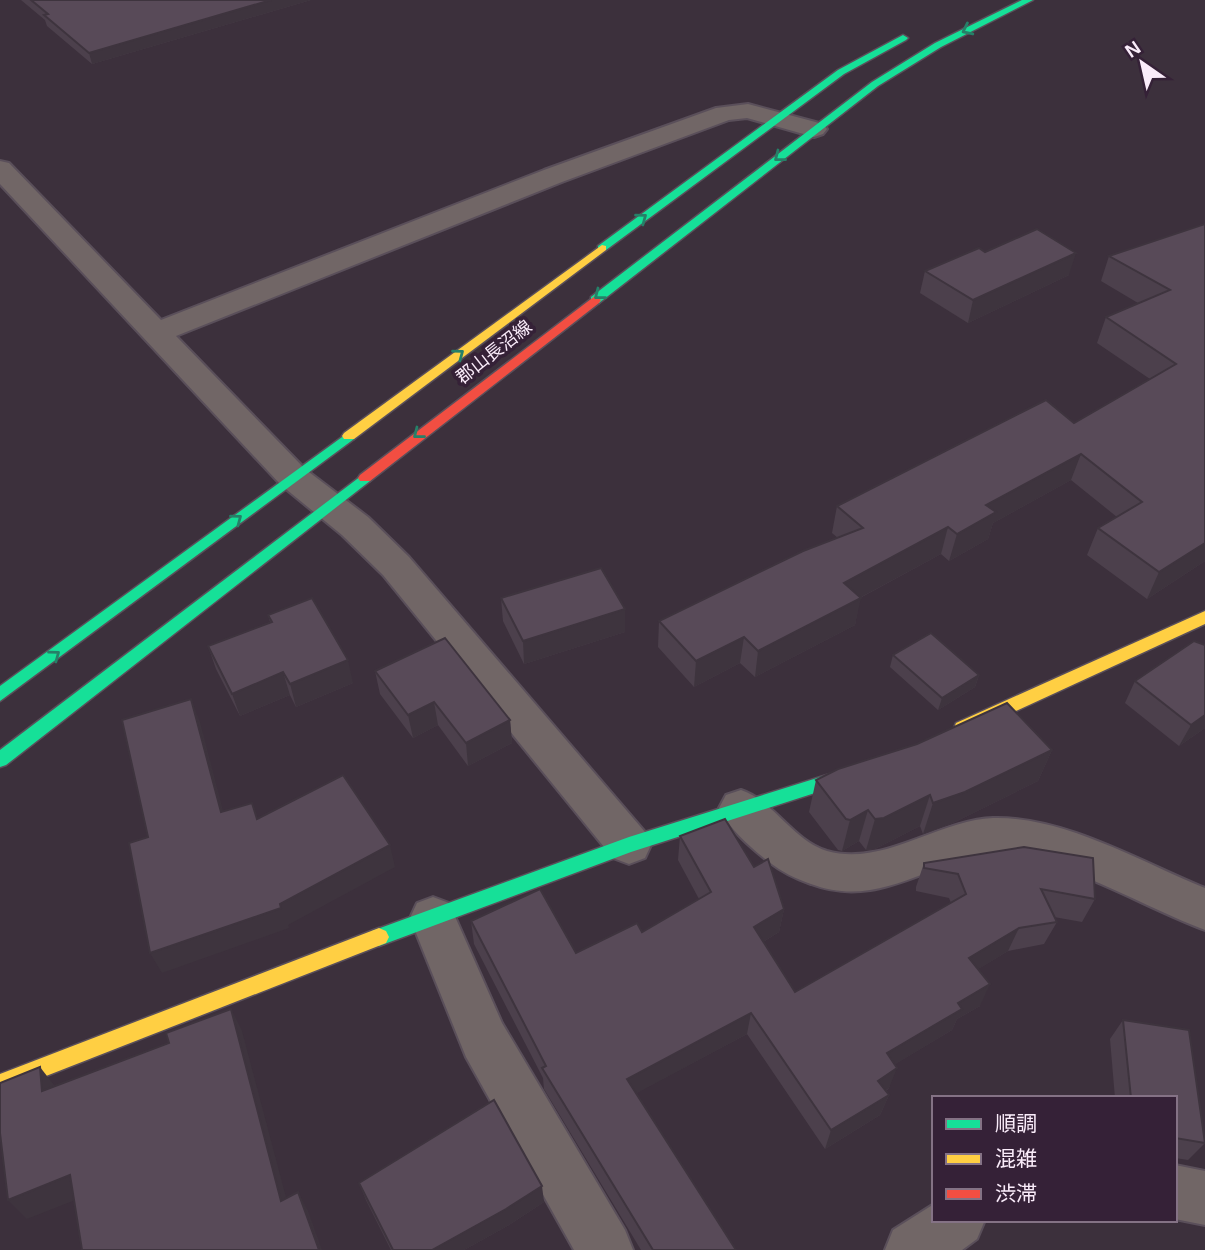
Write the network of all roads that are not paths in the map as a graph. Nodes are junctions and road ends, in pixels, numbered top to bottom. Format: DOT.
graph roads {
  1 [pos="1028,0"];
  2 [pos="923,27"];
  3 [pos="777,118"];
  4 [pos="814,129"];
  5 [pos="0,169"];
  6 [pos="156,334"];
  7 [pos="293,477"];
  8 [pos="328,504"];
  9 [pos="1190,624"];
  10 [pos="1205,655"];
  11 [pos="0,695"];
  12 [pos="950,734"];
  13 [pos="0,760"];
  14 [pos="878,765"];
  15 [pos="741,808"];
  16 [pos="629,845"];
  17 [pos="1205,909"];
  18 [pos="433,918"];
  19 [pos="0,1084"];
  20 [pos="1177,1192"];
  21 [pos="1205,1198"];
  22 [pos="955,1222"];
  23 [pos="605,1250"];
  24 [pos="913,1250"];
  1 -- 4 [label="main road, 郡山長沼線, one-way"];
  2 -- 3 [label="main road, 郡山長沼線"];
  3 -- 4 [label="street"];
  3 -- 6 [label="street"];
  7 -- 3 [label="main road, 郡山長沼線, one-way"];
  4 -- 8 [label="main road, 郡山長沼線, one-way"];
  5 -- 6 [label="street"];
  6 -- 7 [label="street"];
  7 -- 8 [label="street"];
  11 -- 7 [label="main road, 郡山長沼線, one-way"];
  8 -- 13 [label="main road, 郡山長沼線"];
  8 -- 16 [label="street"];
  9 -- 10 [label="street"];
  9 -- 12 [label="main road"];
  14 -- 15 [label="main road"];
  15 -- 16 [label="main road"];
  15 -- 17 [label="street"];
  16 -- 18 [label="main road"];
  18 -- 19 [label="main road"];
  18 -- 23 [label="street"];
  20 -- 21 [label="street"];
  22 -- 24 [label="street"];
}
